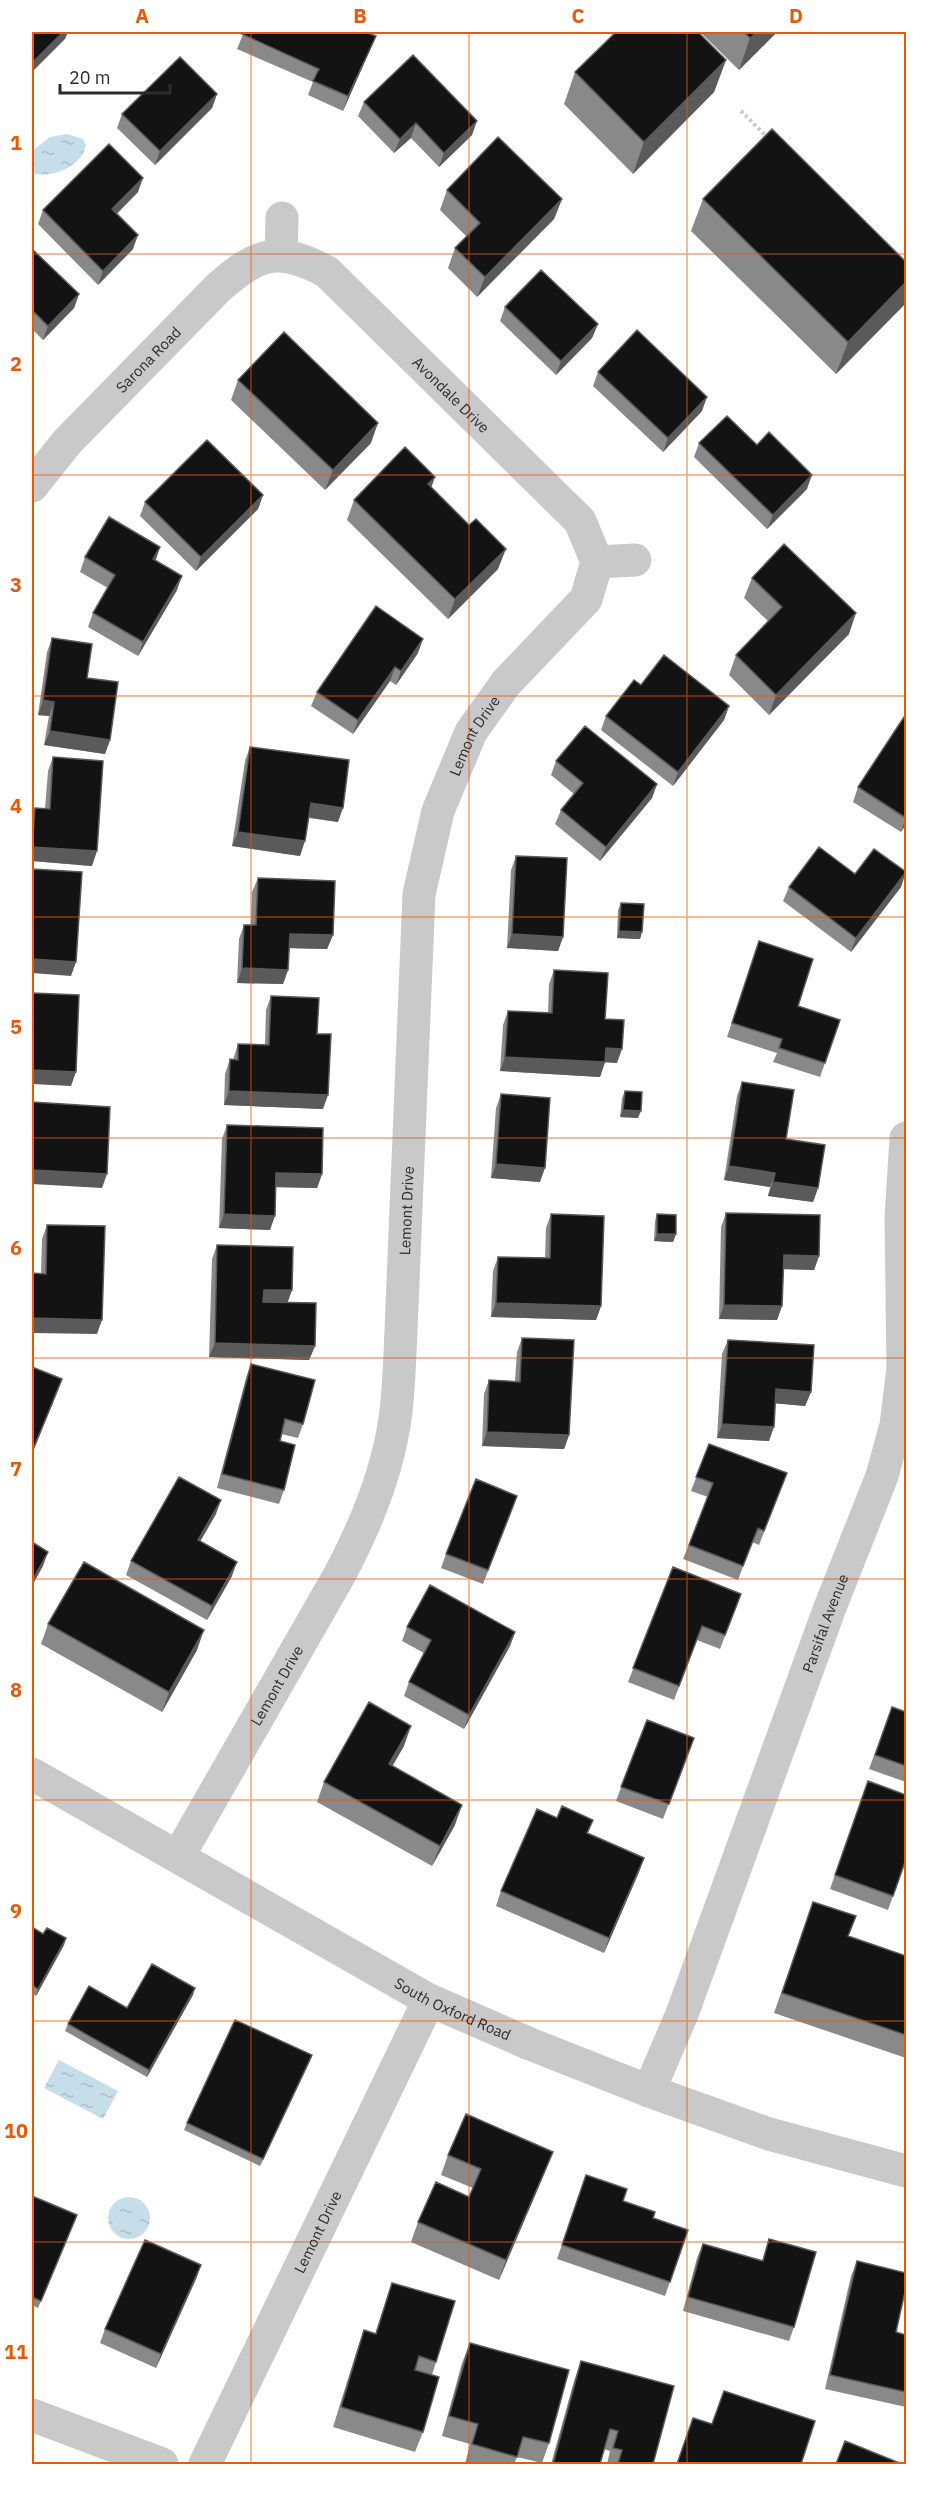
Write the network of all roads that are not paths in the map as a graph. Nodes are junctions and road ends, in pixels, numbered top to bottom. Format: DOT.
graph roads {
  1 [pos="282,218"];
  2 [pos="281,254"];
  3 [pos="32,486"];
  4 [pos="635,561"];
  5 [pos="597,562"];
  6 [pos="906,1138"];
  7 [pos="32,1774"];
  8 [pos="178,1857"];
  9 [pos="429,2000"];
  10 [pos="650,2091"];
  11 [pos="906,2171"];
  12 [pos="32,2415"];
  13 [pos="162,2464"];
  14 [pos="205,2464"];
  1 -- 2 [label="street"];
  2 -- 3 [label="street, Sarona Road"];
  2 -- 5 [label="street, Avondale Drive"];
  4 -- 5 [label="street"];
  5 -- 8 [label="street, Lemont Drive"];
  6 -- 10 [label="street, Parsifal Avenue"];
  7 -- 8 [label="street, South Oxford Road"];
  8 -- 9 [label="street, South Oxford Road"];
  9 -- 10 [label="street, South Oxford Road"];
  9 -- 14 [label="street, Lemont Drive"];
  10 -- 11 [label="street, South Oxford Road"];
  12 -- 13 [label="street"];
}
